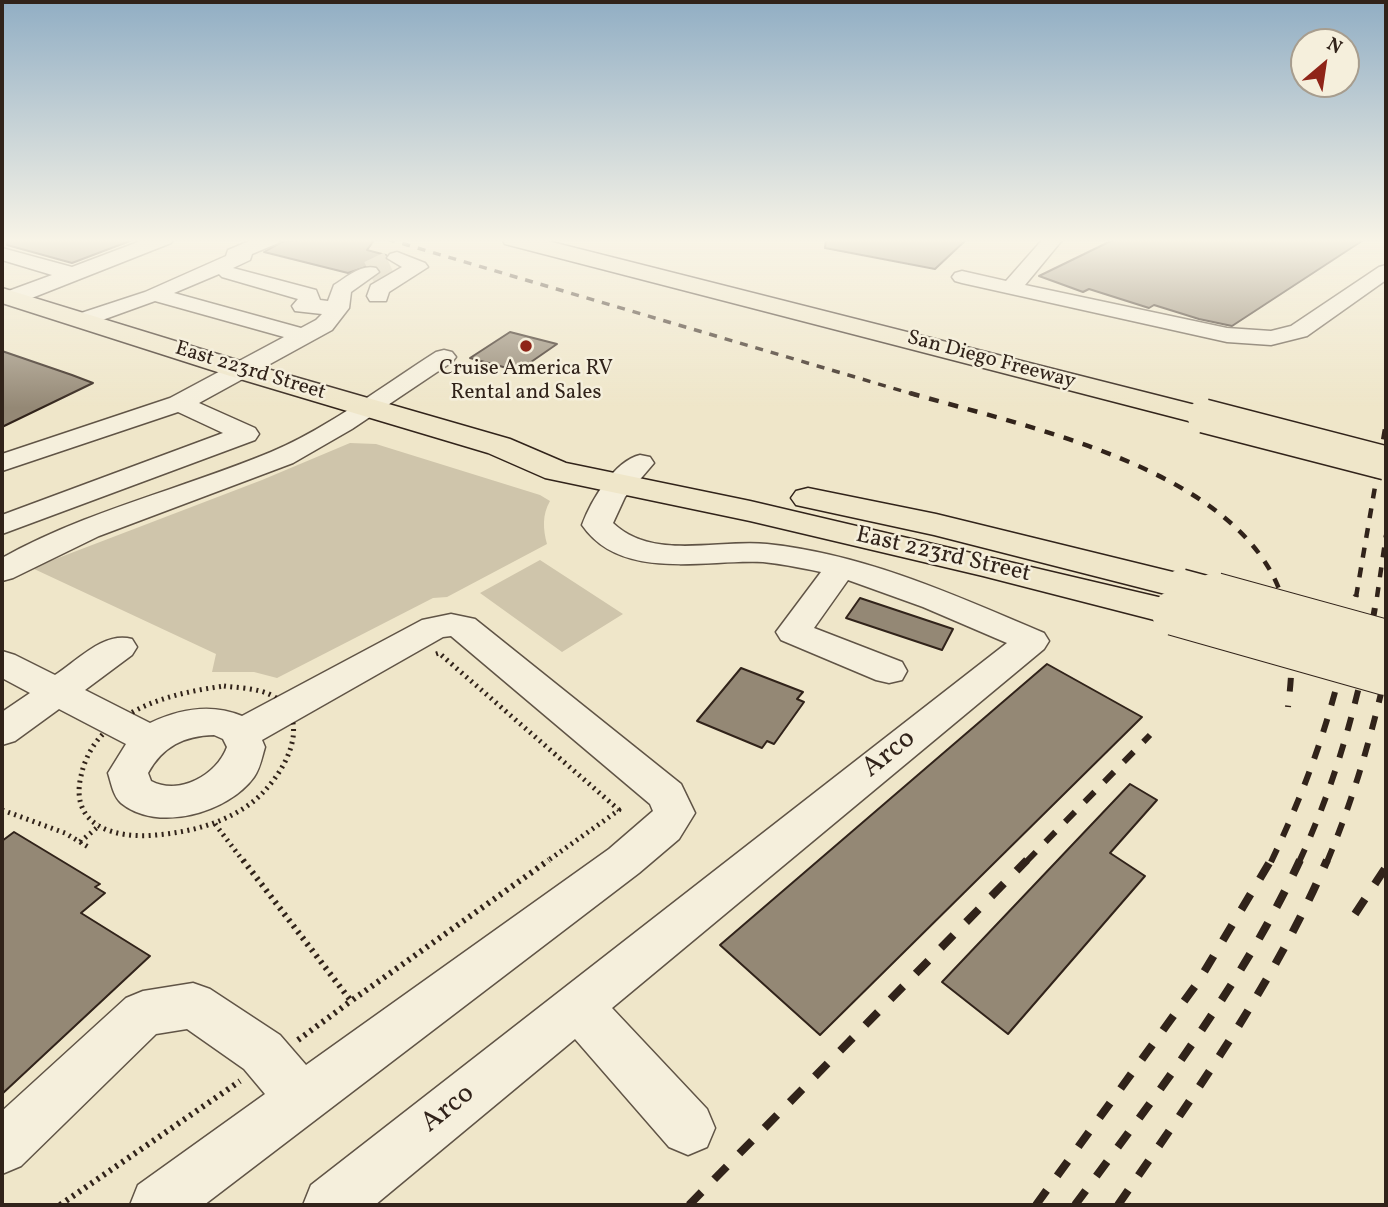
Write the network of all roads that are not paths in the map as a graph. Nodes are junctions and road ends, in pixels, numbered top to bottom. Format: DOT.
graph roads {
  1 [pos="235,295"];
  2 [pos="308,295"];
  3 [pos="340,295"];
  4 [pos="749,295"];
  5 [pos="768,295"];
  6 [pos="781,295"];
  7 [pos="799,295"];
  8 [pos="1045,295"];
  9 [pos="1351,295"];
  10 [pos="150,296"];
  11 [pos="6,297"];
  12 [pos="303,306"];
  13 [pos="338,308"];
  14 [pos="83,320"];
  15 [pos="304,336"];
  16 [pos="444,357"];
  17 [pos="240,370"];
  18 [pos="179,403"];
  19 [pos="365,407"];
  20 [pos="1216,407"];
  21 [pos="1386,438"];
  22 [pos="1386,447"];
  23 [pos="1386,454"];
  24 [pos="2,463"];
  25 [pos="1386,463"];
  26 [pos="629,474"];
  27 [pos="2,526"];
  28 [pos="840,569"];
  29 [pos="2,571"];
  30 [pos="1177,600"];
  31 [pos="1386,642"];
  32 [pos="120,647"];
  33 [pos="2,663"];
  34 [pos="889,671"];
  35 [pos="1386,673"];
  36 [pos="57,691"];
  37 [pos="2,731"];
  38 [pos="240,734"];
  39 [pos="152,741"];
  40 [pos="578,1006"];
  41 [pos="302,1099"];
  42 [pos="688,1128"];
  43 [pos="2,1147"];
  44 [pos="158,1205"];
  45 [pos="331,1205"];
  1 -- 12 [label="lane"];
  2 -- 12 [label="lane"];
  3 -- 13 [label="lane"];
  4 -- 20 [label="main road, San Diego Freeway"];
  5 -- 20 [label="main road"];
  6 -- 20 [label="main road"];
  7 -- 20 [label="main road, San Diego Freeway"];
  8 -- 9 [label="lane"];
  10 -- 14 [label="lane"];
  10 -- 15 [label="lane"];
  11 -- 14 [label="main road, East 223rd Street"];
  12 -- 13 [label="lane"];
  13 -- 15 [label="lane"];
  14 -- 17 [label="main road, East 223rd Street"];
  15 -- 17 [label="lane"];
  16 -- 19 [label="lane"];
  17 -- 18 [label="lane"];
  17 -- 19 [label="main road, East 223rd Street"];
  18 -- 24 [label="lane"];
  18 -- 27 [label="lane"];
  19 -- 26 [label="main road, East 223rd Street"];
  19 -- 29 [label="lane"];
  20 -- 21 [label="main road, San Diego Freeway"];
  20 -- 22 [label="main road"];
  20 -- 23 [label="main road"];
  20 -- 25 [label="main road, San Diego Freeway, bridge"];
  26 -- 28 [label="lane, Arco"];
  26 -- 30 [label="main road, East 223rd Street"];
  28 -- 34 [label="lane"];
  28 -- 40 [label="lane, Arco"];
  30 -- 31 [label="main road, East 223rd Street, bridge"];
  30 -- 35 [label="main road, East 223rd Street, bridge"];
  32 -- 36 [label="lane"];
  33 -- 36 [label="lane"];
  36 -- 37 [label="lane"];
  36 -- 39 [label="lane"];
  38 -- 39 [label="lane"];
  38 -- 39 [label="lane"];
  38 -- 41 [label="lane"];
  40 -- 42 [label="lane"];
  40 -- 45 [label="lane, Arco"];
  41 -- 43 [label="lane"];
  41 -- 44 [label="lane"];
}
